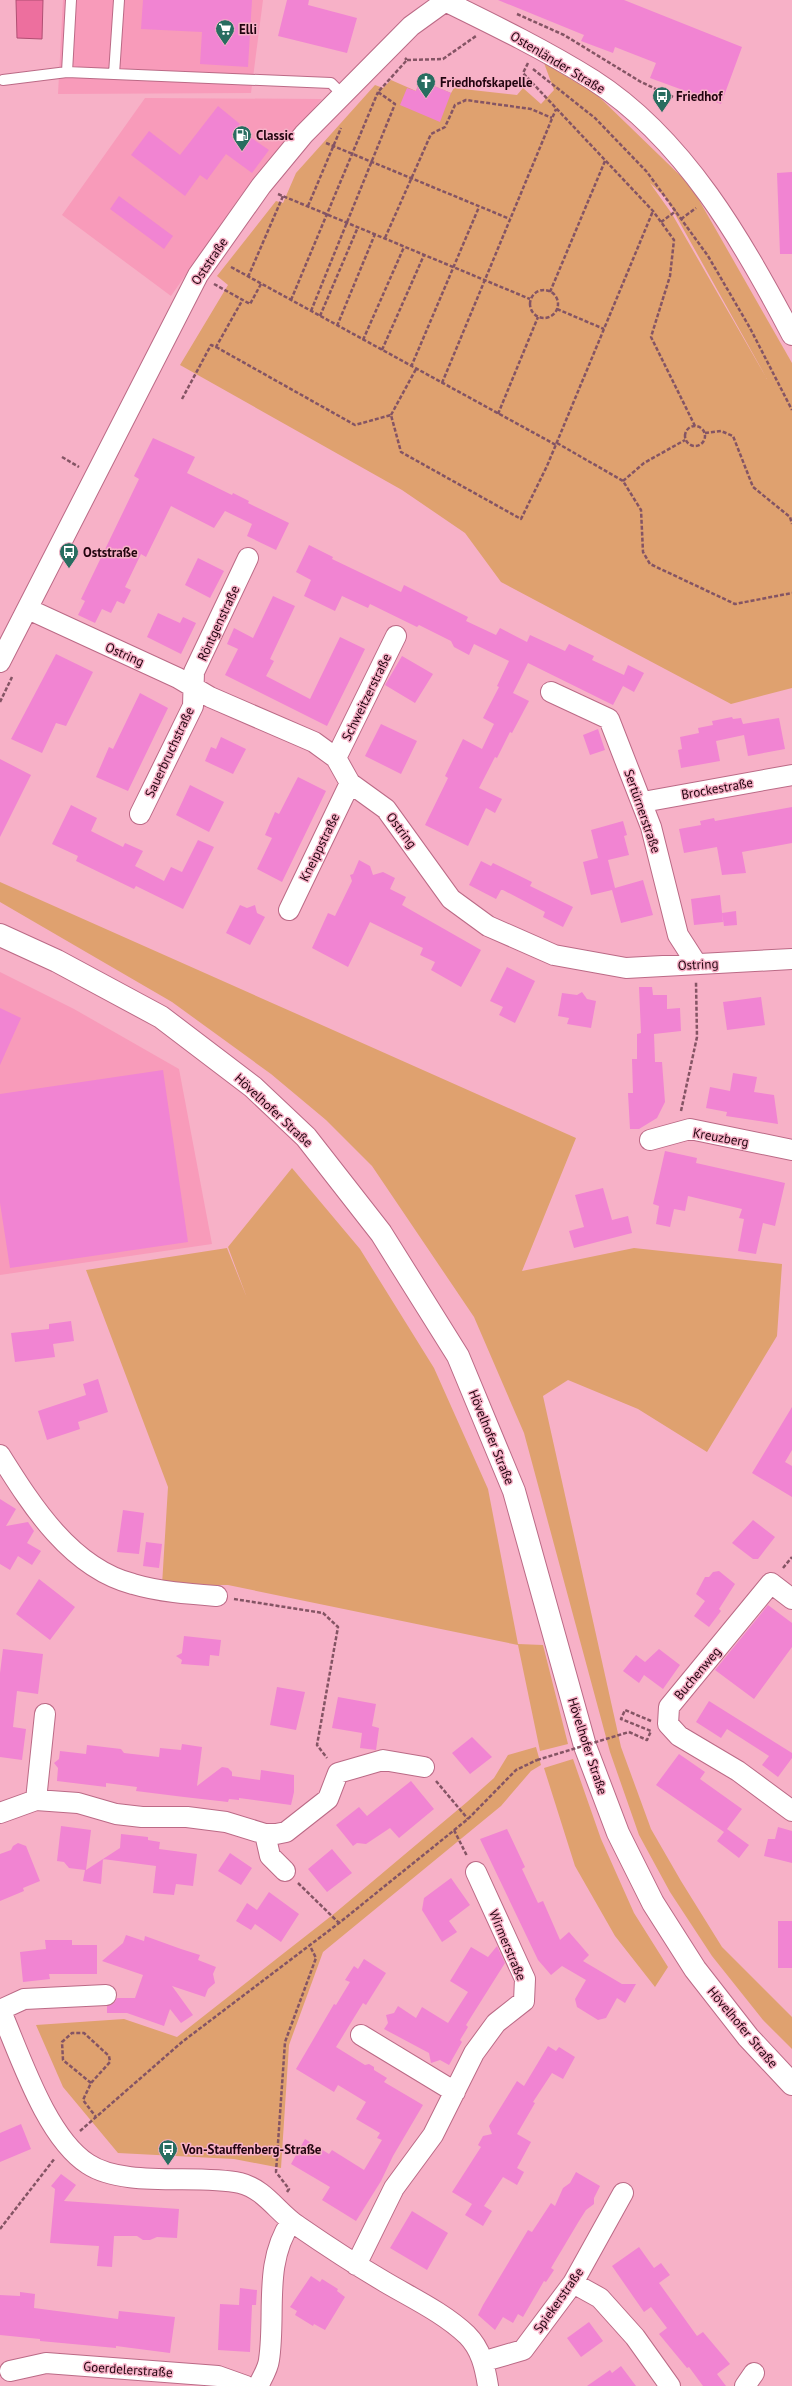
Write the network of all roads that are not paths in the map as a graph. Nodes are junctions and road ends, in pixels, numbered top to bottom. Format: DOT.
graph roads {
  1 [pos="71,0"];
  2 [pos="119,0"];
  3 [pos="447,1"];
  4 [pos="67,72"];
  5 [pos="114,74"];
  6 [pos="3,80"];
  7 [pos="342,94"];
  8 [pos="792,335"];
  9 [pos="248,558"];
  10 [pos="28,609"];
  11 [pos="396,636"];
  12 [pos="7,668"];
  13 [pos="195,689"];
  14 [pos="551,692"];
  15 [pos="336,758"];
  16 [pos="792,775"];
  17 [pos="350,783"];
  18 [pos="643,802"];
  19 [pos="140,814"];
  20 [pos="289,910"];
  21 [pos="0,935"];
  22 [pos="792,959"];
  23 [pos="696,963"];
  24 [pos="650,1140"];
  25 [pos="792,1150"];
  26 [pos="0,1455"];
  27 [pos="217,1596"];
  28 [pos="792,1599"];
  29 [pos="45,1714"];
  30 [pos="424,1767"];
  31 [pos="36,1800"];
  32 [pos="792,1810"];
  33 [pos="0,1813"];
  34 [pos="265,1834"];
  35 [pos="285,1871"];
  36 [pos="476,1872"];
  37 [pos="106,1995"];
  38 [pos="0,2009"];
  39 [pos="361,2035"];
  40 [pos="792,2084"];
  41 [pos="456,2092"];
  42 [pos="623,2193"];
  43 [pos="291,2222"];
  44 [pos="356,2265"];
  45 [pos="573,2283"];
  46 [pos="484,2361"];
  47 [pos="10,2371"];
  48 [pos="246,2386"];
  49 [pos="258,2386"];
  50 [pos="488,2386"];
  51 [pos="670,2386"];
  1 -- 4 [label="lane"];
  2 -- 5 [label="lane"];
  3 -- 7 [label="street, Oststraße"];
  3 -- 8 [label="street, Ostenländer Straße"];
  4 -- 5 [label="lane"];
  4 -- 6 [label="lane"];
  5 -- 7 [label="lane"];
  7 -- 10 [label="street, Oststraße"];
  9 -- 13 [label="street, Röntgenstraße"];
  10 -- 12 [label="street, Oststraße"];
  10 -- 13 [label="street, Ostring"];
  11 -- 15 [label="street, Schweitzerstraße"];
  13 -- 15 [label="street, Ostring"];
  13 -- 19 [label="street, Sauerbruchstraße"];
  14 -- 18 [label="street, Sertürnerstraße"];
  15 -- 17 [label="street, Ostring"];
  16 -- 18 [label="street, Brockestraße"];
  17 -- 20 [label="street, Kneippstraße"];
  17 -- 23 [label="street, Ostring"];
  18 -- 23 [label="street, Sertürnerstraße"];
  21 -- 40 [label="main road, Hövelhofer Straße"];
  22 -- 23 [label="street, Ostring"];
  24 -- 25 [label="street, Kreuzberg"];
  26 -- 27 [label="street"];
  28 -- 32 [label="street, Buchenweg"];
  29 -- 31 [label="street"];
  30 -- 34 [label="street"];
  31 -- 33 [label="street"];
  31 -- 34 [label="street"];
  34 -- 35 [label="street"];
  36 -- 41 [label="street, Wirmerstraße"];
  37 -- 38 [label="street"];
  38 -- 43 [label="street"];
  39 -- 41 [label="street"];
  41 -- 44 [label="street, Wirmerstraße"];
  42 -- 45 [label="street, Spiekerstraße"];
  43 -- 44 [label="street"];
  43 -- 49 [label="street"];
  44 -- 46 [label="street"];
  45 -- 46 [label="street, Spiekerstraße"];
  45 -- 51 [label="street"];
  46 -- 50 [label="street"];
  47 -- 48 [label="street, Goerdelerstraße"];
}
